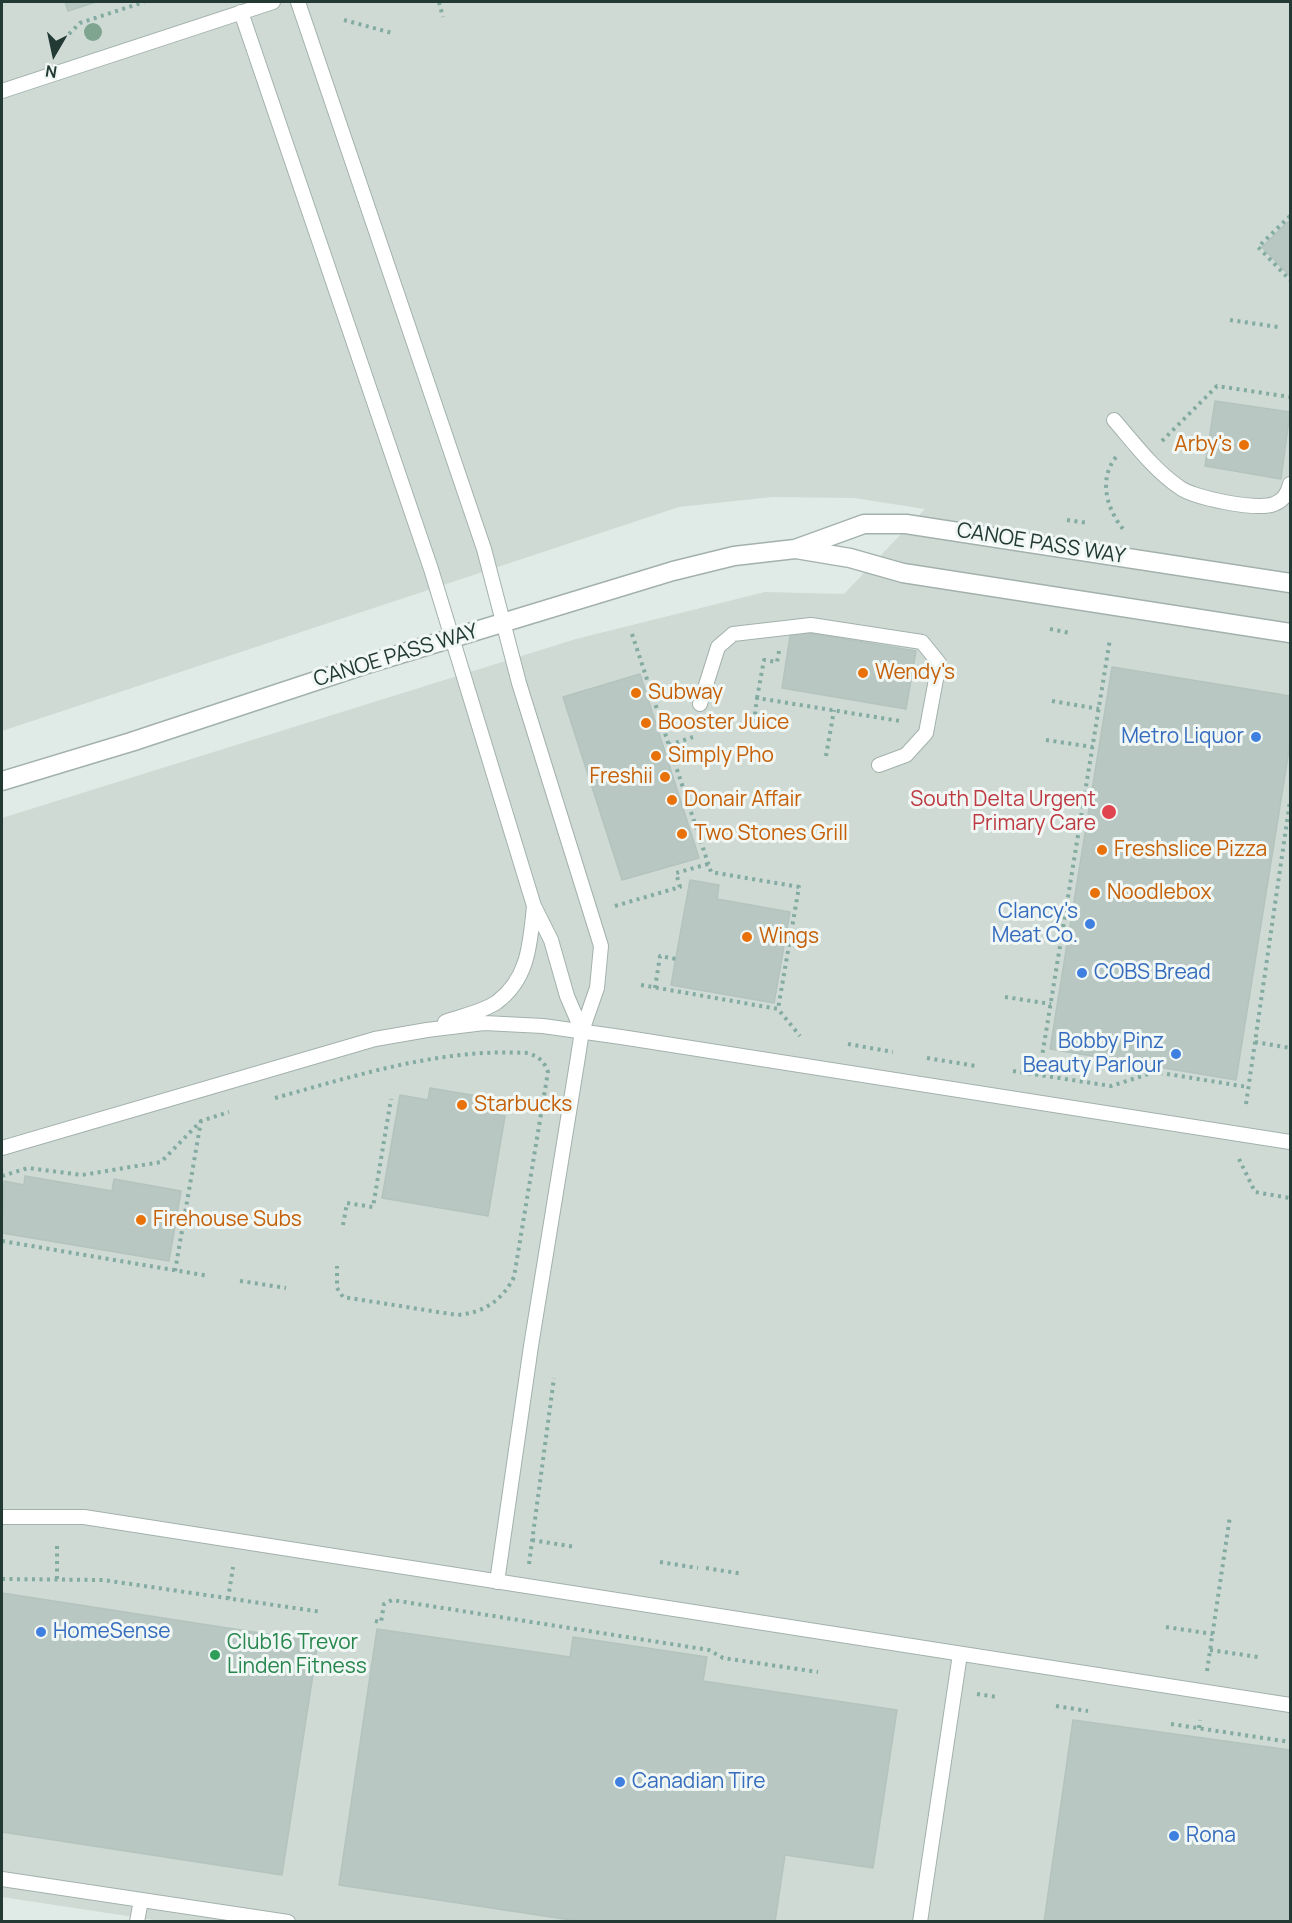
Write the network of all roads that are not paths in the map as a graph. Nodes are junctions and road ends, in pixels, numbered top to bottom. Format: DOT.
graph roads {
  1 [pos="273,2"];
  2 [pos="298,2"];
  3 [pos="241,12"];
  4 [pos="2,92"];
  5 [pos="1114,420"];
  6 [pos="1290,484"];
  7 [pos="795,549"];
  8 [pos="1290,583"];
  9 [pos="503,623"];
  10 [pos="1290,633"];
  11 [pos="451,638"];
  12 [pos="700,704"];
  13 [pos="879,765"];
  14 [pos="2,781"];
  15 [pos="534,906"];
  16 [pos="427,1030"];
  17 [pos="582,1031"];
  18 [pos="1290,1142"];
  19 [pos="2,1148"];
  20 [pos="2,1517"];
  21 [pos="497,1582"];
  22 [pos="960,1654"];
  23 [pos="1290,1705"];
  24 [pos="2,1879"];
  25 [pos="141,1900"];
  26 [pos="137,1922"];
  27 [pos="288,1922"];
  28 [pos="920,1922"];
  1 -- 3 [label="lane"];
  2 -- 9 [label="lane"];
  3 -- 4 [label="lane"];
  3 -- 11 [label="lane"];
  5 -- 6 [label="lane"];
  7 -- 8 [label="street, CANOE PASS WAY"];
  7 -- 9 [label="street, CANOE PASS WAY"];
  7 -- 10 [label="street, CANOE PASS WAY"];
  9 -- 11 [label="street, CANOE PASS WAY"];
  9 -- 17 [label="lane"];
  11 -- 14 [label="street, CANOE PASS WAY"];
  11 -- 15 [label="lane"];
  12 -- 13 [label="lane"];
  15 -- 16 [label="lane"];
  15 -- 17 [label="lane"];
  16 -- 17 [label="lane"];
  16 -- 19 [label="lane"];
  17 -- 18 [label="lane"];
  17 -- 21 [label="lane"];
  20 -- 21 [label="lane"];
  21 -- 22 [label="lane"];
  22 -- 23 [label="lane"];
  22 -- 28 [label="lane"];
  24 -- 25 [label="lane"];
  25 -- 26 [label="lane"];
  25 -- 27 [label="lane"];
}
